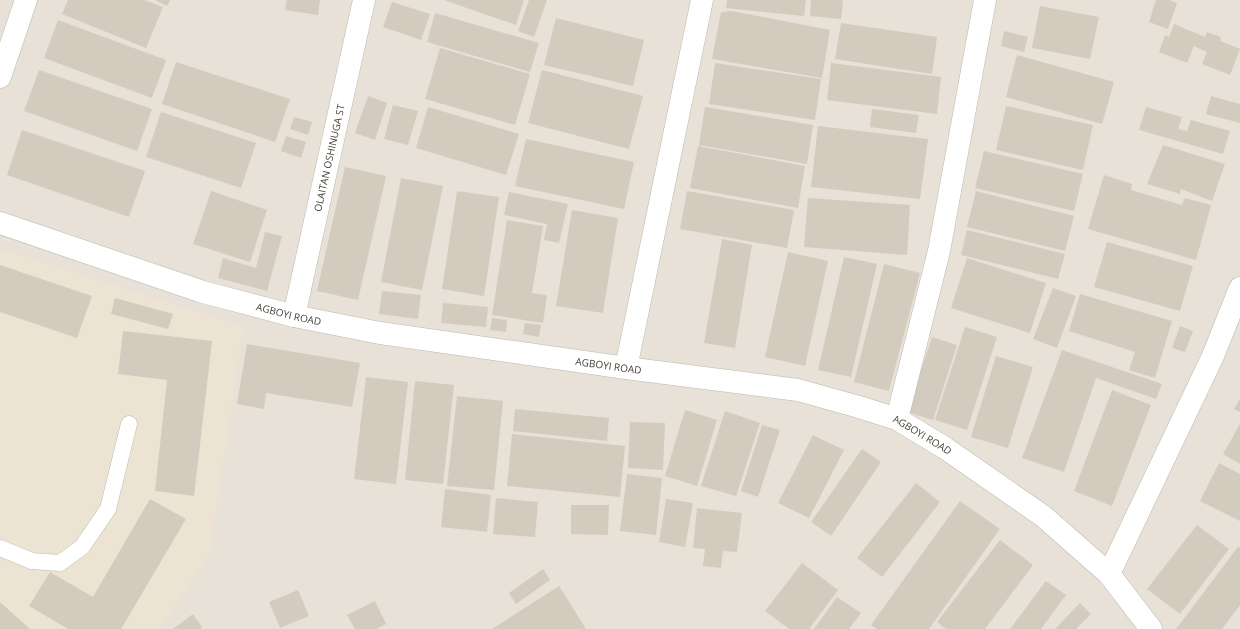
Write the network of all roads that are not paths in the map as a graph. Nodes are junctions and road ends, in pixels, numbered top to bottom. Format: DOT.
graph roads {
  1 [pos="26,0"];
  2 [pos="364,0"];
  3 [pos="702,0"];
  4 [pos="985,0"];
  5 [pos="0,77"];
  6 [pos="0,222"];
  7 [pos="1240,288"];
  8 [pos="294,316"];
  9 [pos="1234,321"];
  10 [pos="626,368"];
  11 [pos="897,419"];
  12 [pos="129,424"];
  13 [pos="0,548"];
  14 [pos="1109,574"];
  15 [pos="1152,629"];
  1 -- 5 [label="street"];
  2 -- 8 [label="street, OLAITAN OSHINUGA ST"];
  3 -- 10 [label="street"];
  4 -- 11 [label="street"];
  6 -- 8 [label="street, AGBOYI ROAD"];
  7 -- 9 [label="street"];
  8 -- 10 [label="street, AGBOYI ROAD"];
  9 -- 14 [label="street"];
  10 -- 11 [label="street, AGBOYI ROAD"];
  11 -- 14 [label="street, AGBOYI ROAD"];
  12 -- 13 [label="lane"];
  14 -- 15 [label="street, AGBOYI ROAD"];
}
